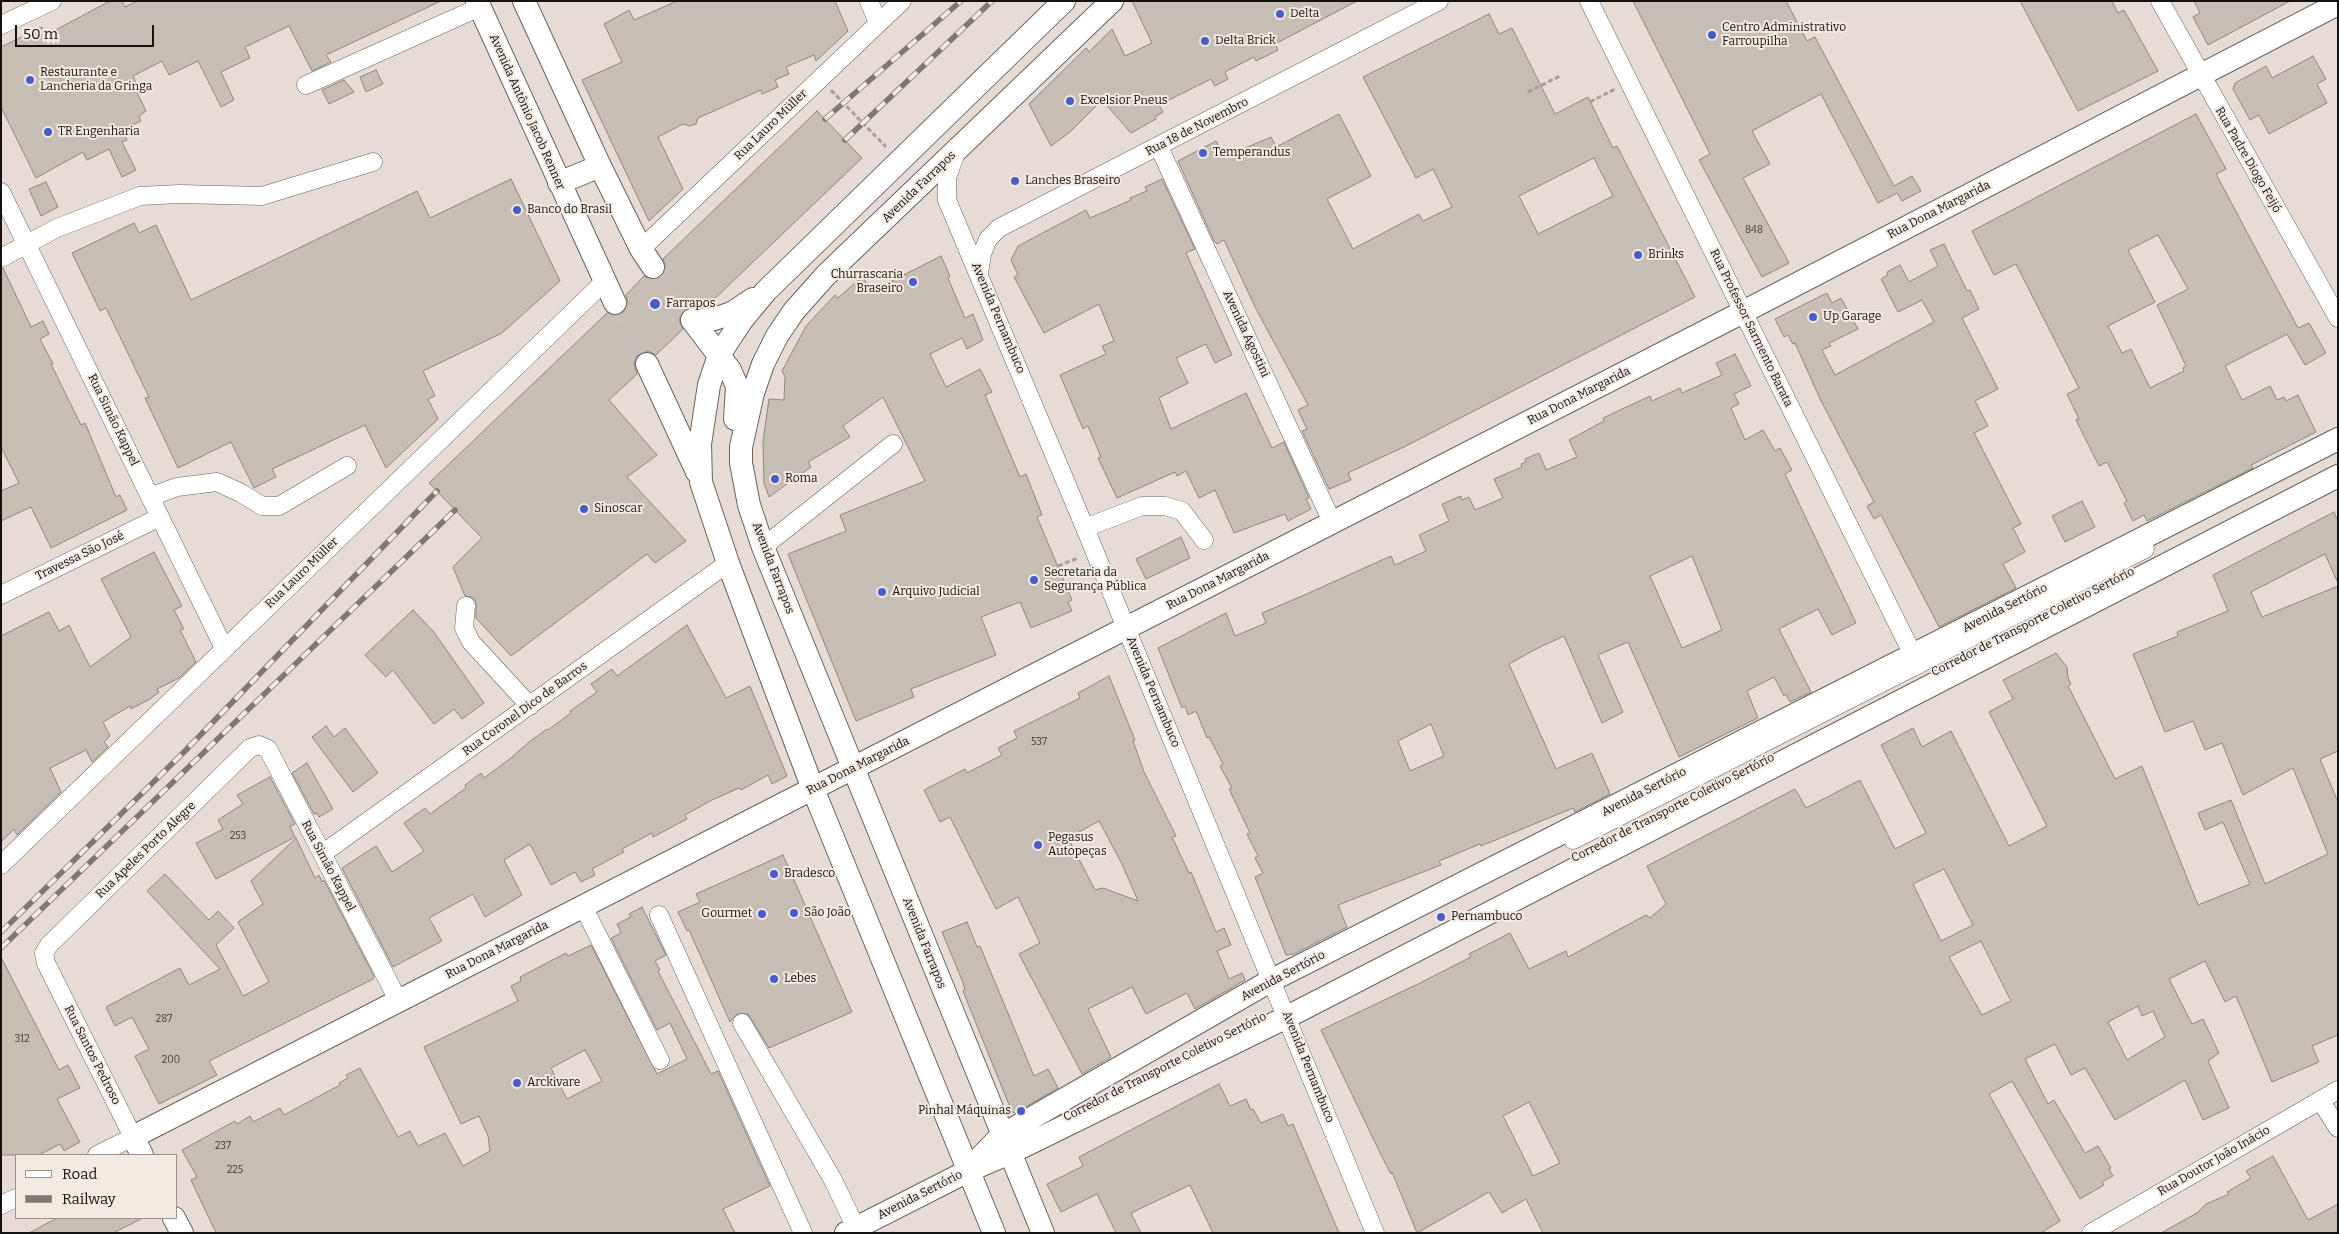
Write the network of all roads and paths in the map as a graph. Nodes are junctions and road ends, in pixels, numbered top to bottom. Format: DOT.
graph roads {
  1 [pos="52,1"];
  2 [pos="524,1"];
  3 [pos="870,1"];
  4 [pos="902,1"];
  5 [pos="1064,1"];
  6 [pos="1112,1"];
  7 [pos="1439,1"];
  8 [pos="1589,1"];
  9 [pos="2160,1"];
  10 [pos="478,4"];
  11 [pos="2338,4"];
  12 [pos="878,23"];
  13 [pos="1,26"];
  14 [pos="2200,75"];
  15 [pos="1560,76"];
  16 [pos="820,78"];
  17 [pos="1629,82"];
  18 [pos="306,85"];
  19 [pos="1528,92"];
  20 [pos="1590,102"];
  21 [pos="1159,147"];
  22 [pos="956,151"];
  23 [pos="900,161"];
  24 [pos="373,162"];
  25 [pos="600,166"];
  26 [pos="559,183"];
  27 [pos="1,192"];
  28 [pos="27,246"];
  29 [pos="1,258"];
  30 [pos="647,258"];
  31 [pos="979,272"];
  32 [pos="604,282"];
  33 [pos="766,291"];
  34 [pos="615,303"];
  35 [pos="1743,312"];
  36 [pos="2338,318"];
  37 [pos="718,355"];
  38 [pos="647,364"];
  39 [pos="2338,439"];
  40 [pos="893,444"];
  41 [pos="741,446"];
  42 [pos="2338,451"];
  43 [pos="2338,465"];
  44 [pos="346,466"];
  45 [pos="2338,476"];
  46 [pos="701,482"];
  47 [pos="150,497"];
  48 [pos="160,517"];
  49 [pos="1332,522"];
  50 [pos="1085,528"];
  51 [pos="1204,540"];
  52 [pos="763,548"];
  53 [pos="728,563"];
  54 [pos="1,595"];
  55 [pos="466,606"];
  56 [pos="1126,628"];
  57 [pos="224,648"];
  58 [pos="1916,660"];
  59 [pos="530,706"];
  60 [pos="250,748"];
  61 [pos="853,768"];
  62 [pos="813,788"];
  63 [pos="322,854"];
  64 [pos="1,865"];
  65 [pos="583,906"];
  66 [pos="659,915"];
  67 [pos="44,953"];
  68 [pos="1272,980"];
  69 [pos="398,1000"];
  70 [pos="1286,1012"];
  71 [pos="742,1023"];
  72 [pos="660,1060"];
  73 [pos="2338,1090"];
  74 [pos="2320,1100"];
  75 [pos="2338,1128"];
  76 [pos="1006,1144"];
  77 [pos="138,1146"];
  78 [pos="102,1154"];
  79 [pos="968,1171"];
  80 [pos="15,1198"];
  81 [pos="1,1205"];
  82 [pos="175,1219"];
  83 [pos="851,1230"];
  84 [pos="182,1233"];
  85 [pos="804,1233"];
  86 [pos="994,1233"];
  87 [pos="998,1233"];
  88 [pos="1043,1233"];
  89 [pos="1375,1233"];
  90 [pos="2091,1233"];
  1 -- 13 [label="street"];
  2 -- 25 [label="main road"];
  3 -- 12 [label="street"];
  4 -- 12 [label="street, Rua Lauro Müller"];
  5 -- 23 [label="main road"];
  6 -- 22 [label="main road, Avenida Farrapos"];
  7 -- 21 [label="street, Rua 18 de Novembro"];
  8 -- 17 [label="street, Rua Professor Sarmento Barata"];
  9 -- 14 [label="street, Rua Padre Diogo Feijó"];
  10 -- 18 [label="street"];
  10 -- 26 [label="main road, Avenida Antônio Jacob Renner"];
  11 -- 14 [label="main road, Rua Dona Margarida"];
  12 -- 16 [label="street, Rua Lauro Müller"];
  14 -- 35 [label="main road, Rua Dona Margarida"];
  14 -- 36 [label="street, Rua Padre Diogo Feijó"];
  15 -- 19 [label="path"];
  16 -- 23 [label="path"];
  16 -- 30 [label="street, Rua Lauro Müller"];
  17 -- 20 [label="path"];
  17 -- 35 [label="street, Rua Professor Sarmento Barata"];
  21 -- 31 [label="street, Rua 18 de Novembro"];
  21 -- 49 [label="street, Avenida Agostini"];
  22 -- 31 [label="street, Avenida Pernambuco"];
  22 -- 41 [label="main road, Avenida Farrapos"];
  23 -- 33 [label="main road"];
  24 -- 28 [label="street"];
  25 -- 26 [label="main road"];
  25 -- 30 [label="main road"];
  26 -- 32 [label="main road, Avenida Antônio Jacob Renner"];
  27 -- 28 [label="street, Rua Simão Kappel"];
  28 -- 29 [label="street"];
  28 -- 47 [label="street, Rua Simão Kappel"];
  31 -- 50 [label="street, Avenida Pernambuco"];
  32 -- 34 [label="main road, Avenida Antônio Jacob Renner"];
  32 -- 57 [label="street, Rua Lauro Müller"];
  33 -- 37 [label="main road"];
  33 -- 37 [label="main road"];
  35 -- 49 [label="main road, Rua Dona Margarida"];
  35 -- 58 [label="street, Rua Professor Sarmento Barata"];
  37 -- 41 [label="main road"];
  37 -- 46 [label="main road"];
  38 -- 46 [label="main road"];
  39 -- 58 [label="main road, Avenida Sertório"];
  40 -- 52 [label="street"];
  41 -- 52 [label="main road, Avenida Farrapos"];
  42 -- 58 [label="street, Corredor de Transporte Coletivo Sertório"];
  43 -- 70 [label="street, Corredor de Transporte Coletivo Sertório"];
  44 -- 47 [label="street"];
  45 -- 70 [label="main road, Avenida Sertório"];
  46 -- 53 [label="main road"];
  47 -- 48 [label="street, Rua Simão Kappel"];
  48 -- 54 [label="street, Travessa São José"];
  48 -- 57 [label="street, Rua Simão Kappel"];
  49 -- 56 [label="main road, Rua Dona Margarida"];
  50 -- 51 [label="street"];
  50 -- 56 [label="street, Avenida Pernambuco"];
  52 -- 61 [label="main road, Avenida Farrapos"];
  53 -- 59 [label="street, Rua Coronel Dico de Barros"];
  53 -- 62 [label="main road"];
  55 -- 59 [label="street"];
  56 -- 61 [label="main road, Rua Dona Margarida"];
  56 -- 68 [label="street, Avenida Pernambuco"];
  57 -- 64 [label="street, Rua Lauro Müller"];
  58 -- 68 [label="main road, Avenida Sertório"];
  59 -- 63 [label="street, Rua Coronel Dico de Barros"];
  60 -- 63 [label="street, Rua Simão Kappel"];
  60 -- 67 [label="street, Rua Apeles Porto Alegre"];
  61 -- 62 [label="main road, Rua Dona Margarida"];
  61 -- 76 [label="main road, Avenida Farrapos"];
  62 -- 65 [label="main road, Rua Dona Margarida"];
  62 -- 79 [label="main road"];
  63 -- 69 [label="street, Rua Simão Kappel"];
  65 -- 69 [label="main road, Rua Dona Margarida"];
  65 -- 72 [label="street"];
  66 -- 85 [label="street"];
  67 -- 77 [label="street, Rua Santos Pedroso"];
  68 -- 70 [label="street, Avenida Pernambuco"];
  68 -- 76 [label="main road, Avenida Sertório"];
  69 -- 77 [label="main road, Rua Dona Margarida"];
  70 -- 76 [label="main road, Avenida Sertório"];
  70 -- 89 [label="street, Avenida Pernambuco"];
  71 -- 83 [label="street"];
  73 -- 74 [label="street, Rua Doutor João Inácio"];
  74 -- 75 [label="street"];
  74 -- 90 [label="street, Rua Doutor João Inácio"];
  76 -- 79 [label="main road, Avenida Sertório"];
  76 -- 88 [label="main road, Avenida Farrapos"];
  77 -- 78 [label="street, Rua Dona Margarida"];
  79 -- 83 [label="main road, Avenida Sertório"];
  79 -- 86 [label="main road"];
  79 -- 87 [label="street"];
  80 -- 81 [label="street"];
  82 -- 84 [label="main road"];
}
